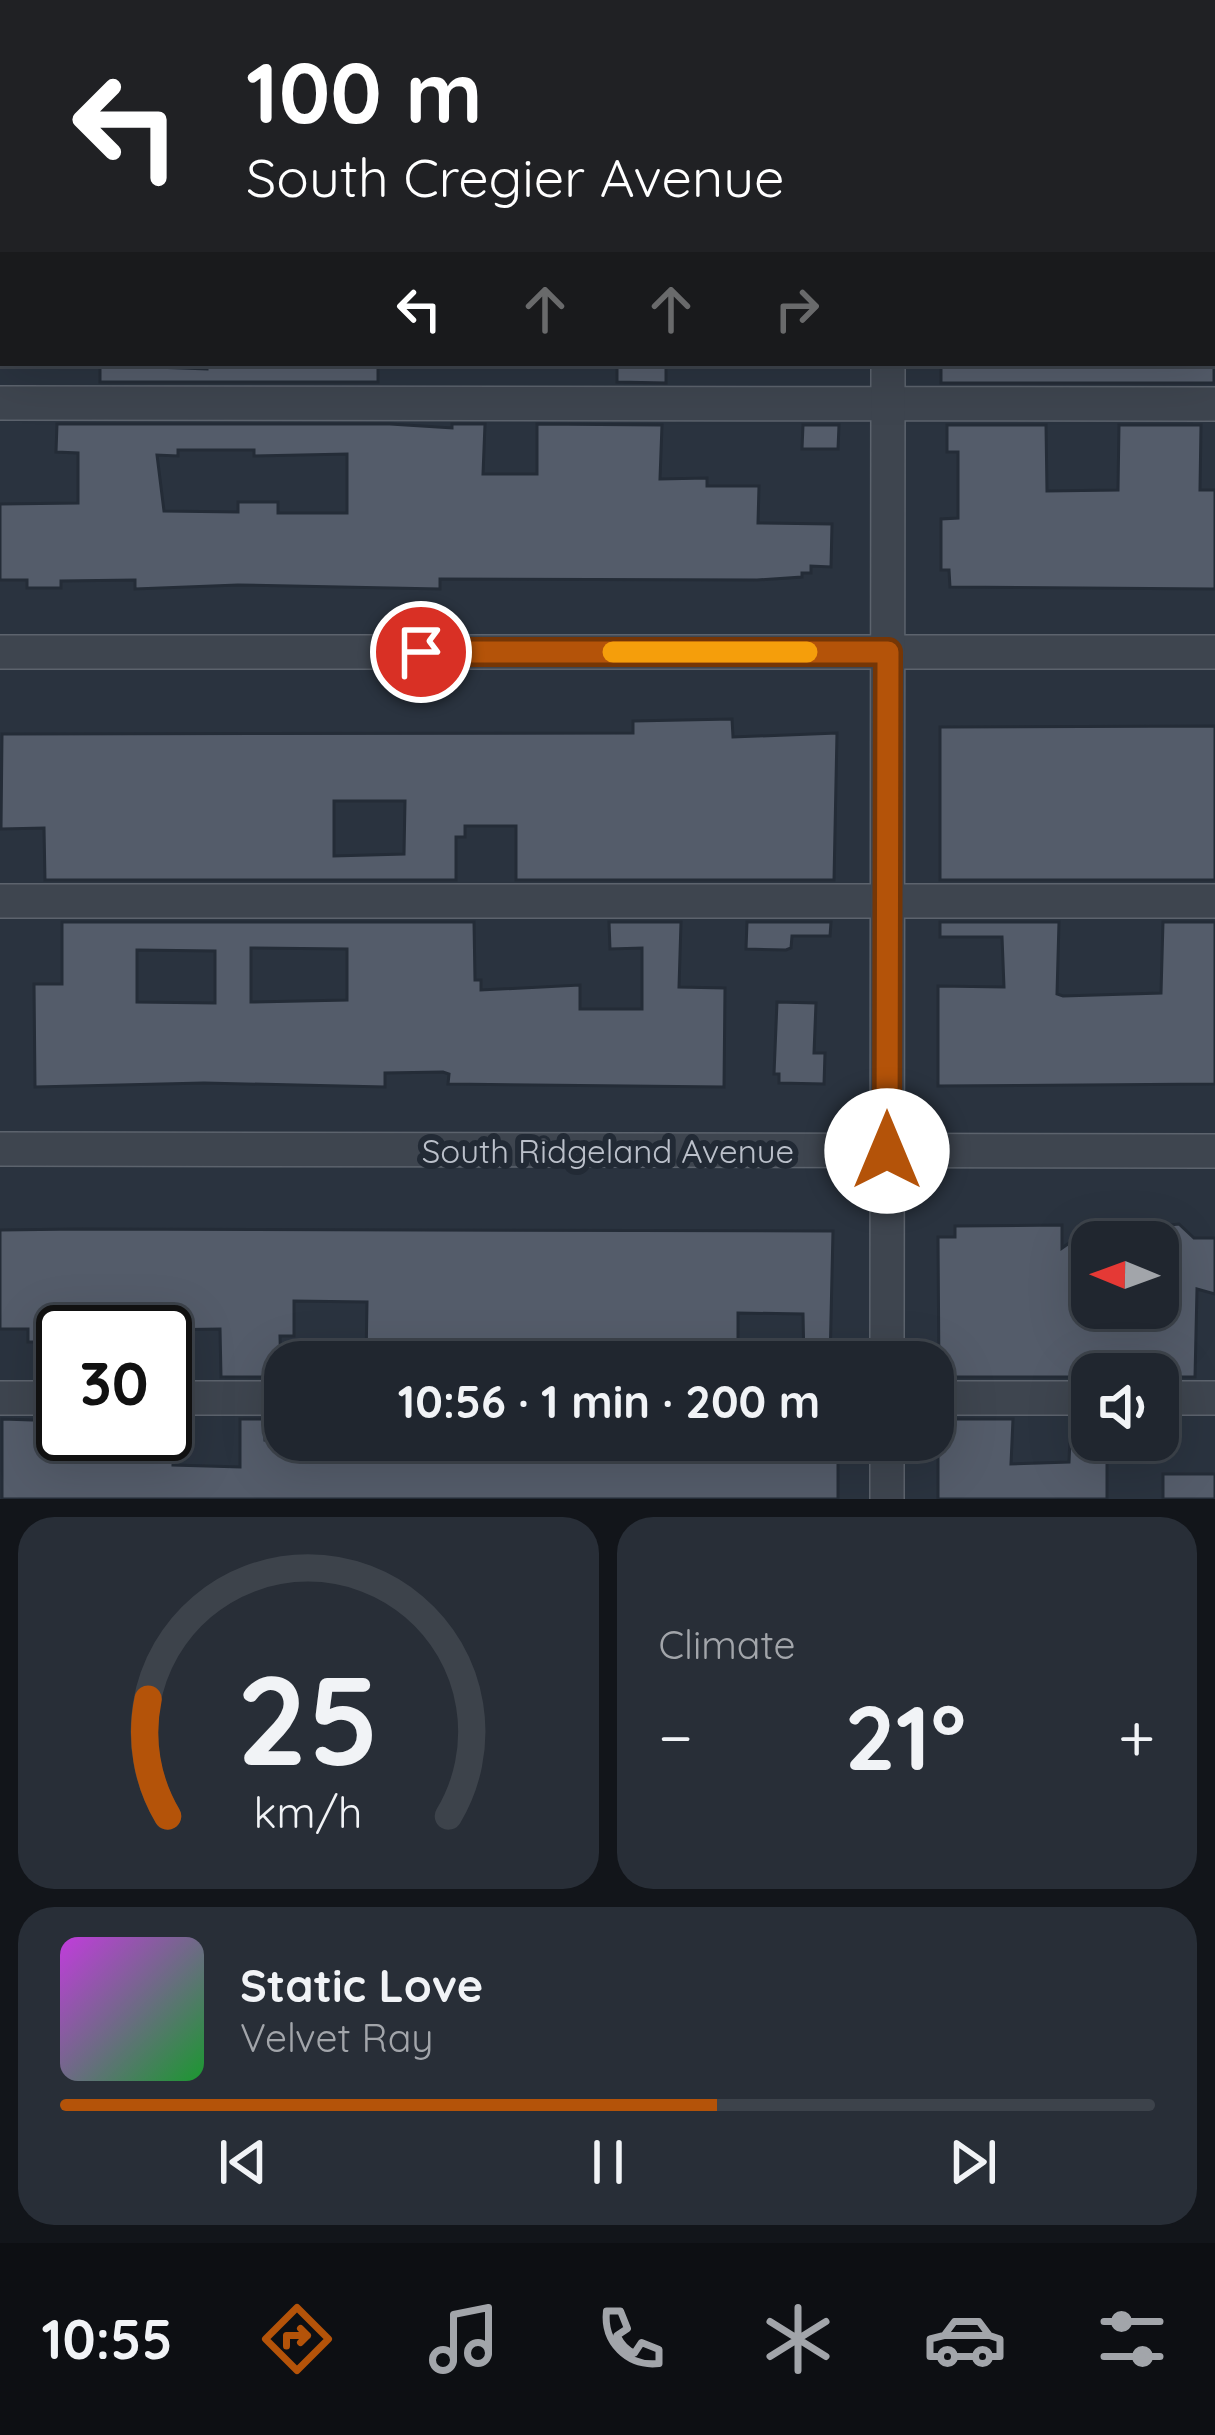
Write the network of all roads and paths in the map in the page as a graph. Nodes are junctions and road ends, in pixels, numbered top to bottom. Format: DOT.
graph roads {
  1 [pos="888,366"];
  2 [pos="0,403"];
  3 [pos="888,404"];
  4 [pos="1215,404"];
  5 [pos="0,652"];
  6 [pos="888,652"];
  7 [pos="1215,652"];
  8 [pos="0,901"];
  9 [pos="887,901"];
  10 [pos="1215,901"];
  11 [pos="0,1149"];
  12 [pos="887,1151"];
  13 [pos="1215,1151"];
  14 [pos="887,1341"];
  15 [pos="1215,1397"];
  16 [pos="0,1398"];
  17 [pos="36,1398"];
  18 [pos="192,1398"];
  19 [pos="264,1398"];
  20 [pos="954,1398"];
  21 [pos="1071,1398"];
  22 [pos="1179,1398"];
  23 [pos="887,1461"];
  24 [pos="887,1499"];
  1 -- 3 [label="street"];
  2 -- 3 [label="street"];
  3 -- 4 [label="street"];
  3 -- 6 [label="street"];
  5 -- 6 [label="street"];
  6 -- 7 [label="street"];
  6 -- 9 [label="street"];
  8 -- 9 [label="street"];
  9 -- 10 [label="street"];
  9 -- 12 [label="street"];
  11 -- 12 [label="street, South Ridgeland Avenue"];
  12 -- 13 [label="street, South Ridgeland Avenue"];
  12 -- 14 [label="street"];
  15 -- 22 [label="street"];
  16 -- 17 [label="street"];
  18 -- 19 [label="street"];
  20 -- 21 [label="street"];
  23 -- 24 [label="street"];
}
